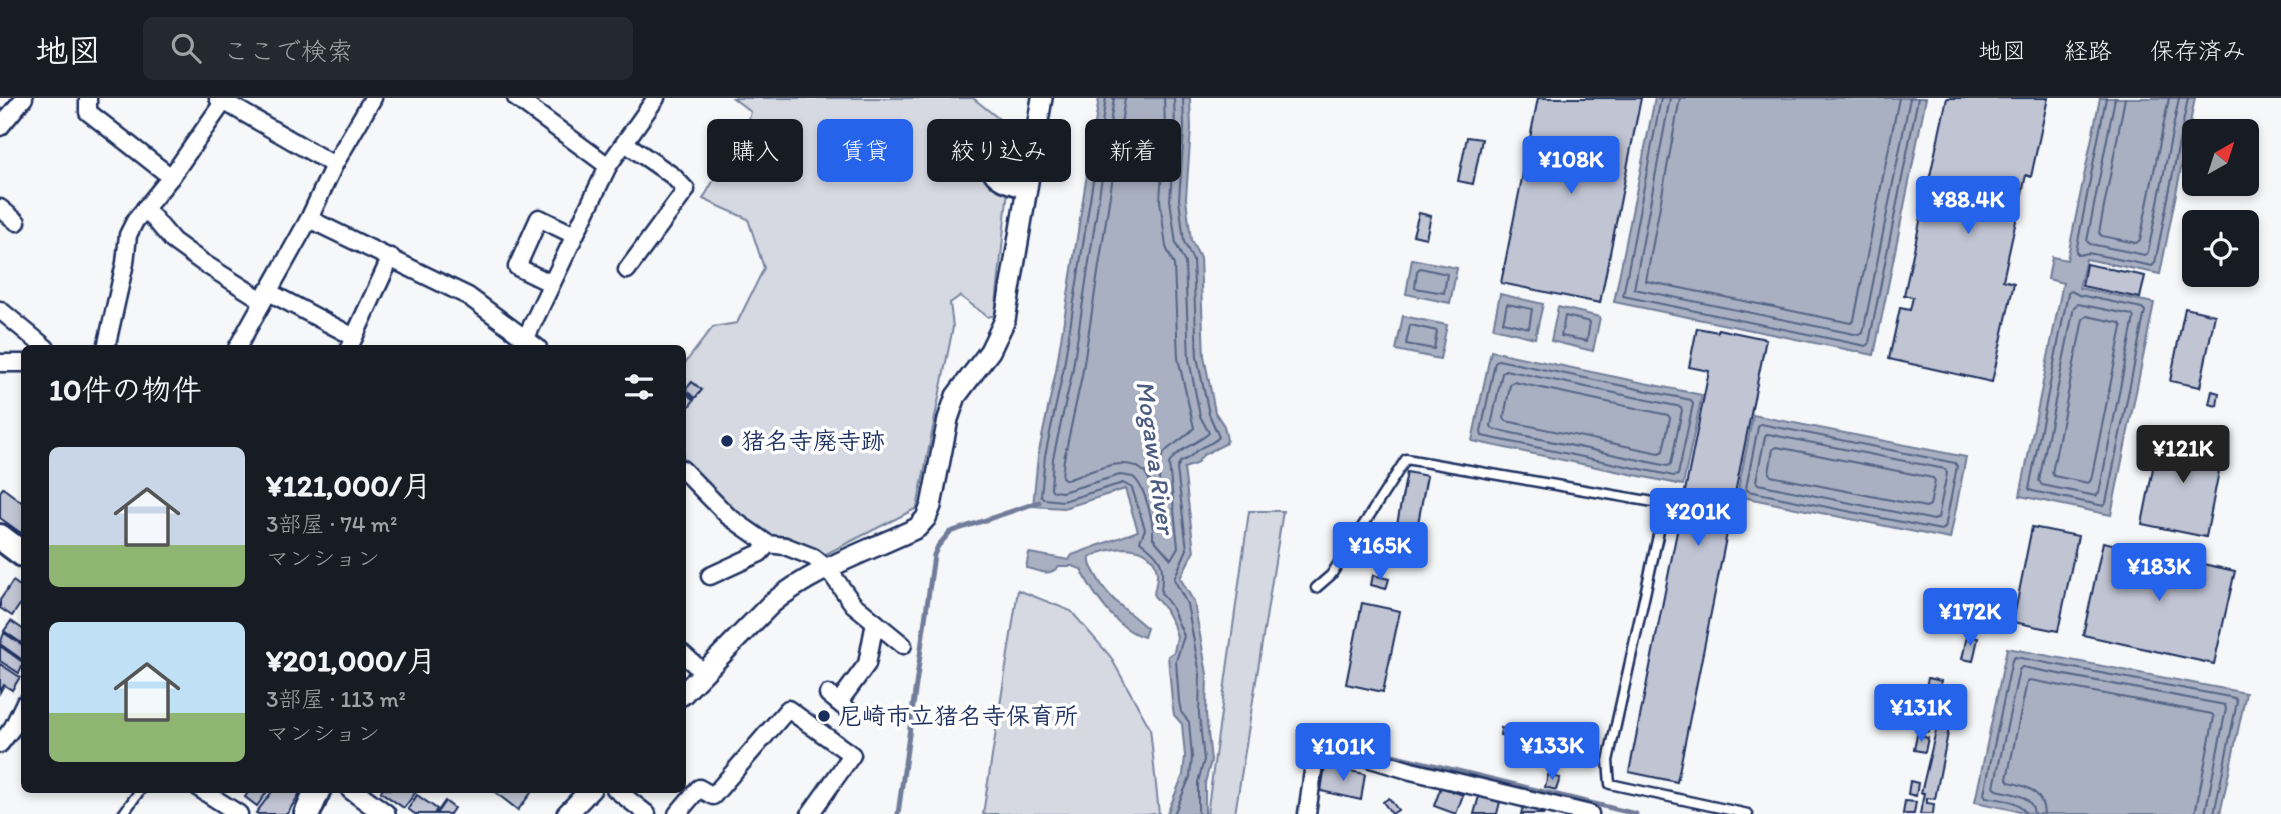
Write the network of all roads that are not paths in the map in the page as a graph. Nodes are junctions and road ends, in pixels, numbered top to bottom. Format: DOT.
graph roads {
  1 [pos="24,98"];
  2 [pos="88,98"];
  3 [pos="373,98"];
  4 [pos="516,98"];
  5 [pos="656,98"];
  6 [pos="1042,98"];
  7 [pos="221,100"];
  8 [pos="1038,119"];
  9 [pos="0,127"];
  10 [pos="625,143"];
  11 [pos="334,165"];
  12 [pos="608,166"];
  13 [pos="171,177"];
  14 [pos="1002,182"];
  15 [pos="1028,182"];
  16 [pos="1027,190"];
  17 [pos="0,208"];
  18 [pos="145,208"];
  19 [pos="309,219"];
  20 [pos="17,222"];
  21 [pos="574,235"];
  22 [pos="391,257"];
  23 [pos="627,270"];
  24 [pos="550,283"];
  25 [pos="265,295"];
  26 [pos="0,310"];
  27 [pos="351,342"];
  28 [pos="42,345"];
  29 [pos="107,345"];
  30 [pos="239,345"];
  31 [pos="528,345"];
  32 [pos="0,363"];
  33 [pos="21,363"];
  34 [pos="686,473"];
  35 [pos="0,537"];
  36 [pos="768,544"];
  37 [pos="21,553"];
  38 [pos="828,569"];
  39 [pos="710,576"];
  40 [pos="1316,588"];
  41 [pos="875,622"];
  42 [pos="903,645"];
  43 [pos="686,657"];
  44 [pos="704,673"];
  45 [pos="686,691"];
  46 [pos="839,703"];
  47 [pos="21,710"];
  48 [pos="0,744"];
  49 [pos="138,793"];
  50 [pos="206,793"];
  51 [pos="316,793"];
  52 [pos="356,793"];
  53 [pos="587,793"];
  54 [pos="620,793"];
  55 [pos="1553,810"];
  56 [pos="1583,813"];
  57 [pos="123,814"];
  58 [pos="239,814"];
  59 [pos="307,814"];
  60 [pos="385,814"];
  61 [pos="567,814"];
  62 [pos="647,814"];
  63 [pos="677,814"];
  64 [pos="810,814"];
  65 [pos="1307,814"];
  66 [pos="1748,814"];
  1 -- 9 [label="street"];
  2 -- 13 [label="street"];
  3 -- 11 [label="street"];
  4 -- 12 [label="street"];
  5 -- 10 [label="street"];
  6 -- 8 [label="street"];
  7 -- 11 [label="street"];
  7 -- 13 [label="street"];
  10 -- 12 [label="street"];
  10 -- 23 [label="street"];
  11 -- 19 [label="street"];
  12 -- 21 [label="street"];
  13 -- 18 [label="street"];
  14 -- 16 [label="street"];
  15 -- 16 [label="street"];
  16 -- 38 [label="street"];
  17 -- 20 [label="street"];
  18 -- 25 [label="street"];
  18 -- 29 [label="street"];
  19 -- 22 [label="street"];
  19 -- 25 [label="street"];
  21 -- 24 [label="street"];
  21 -- 24 [label="street"];
  22 -- 27 [label="street"];
  22 -- 31 [label="street"];
  24 -- 31 [label="street"];
  25 -- 27 [label="street"];
  25 -- 30 [label="street"];
  26 -- 28 [label="street"];
  32 -- 33 [label="street"];
  34 -- 36 [label="street"];
  35 -- 37 [label="main road"];
  36 -- 38 [label="street"];
  36 -- 39 [label="street"];
  38 -- 41 [label="street"];
  38 -- 44 [label="street"];
  40 -- 66 [label="lane"];
  41 -- 42 [label="street"];
  41 -- 46 [label="street"];
  43 -- 44 [label="street"];
  44 -- 45 [label="street"];
  47 -- 48 [label="street"];
  49 -- 57 [label="lane"];
  50 -- 58 [label="street"];
  51 -- 59 [label="main road"];
  52 -- 60 [label="street"];
  53 -- 61 [label="street"];
  54 -- 62 [label="street"];
  55 -- 56 [label="street"];
  55 -- 65 [label="street"];
  63 -- 64 [label="street"];
}
